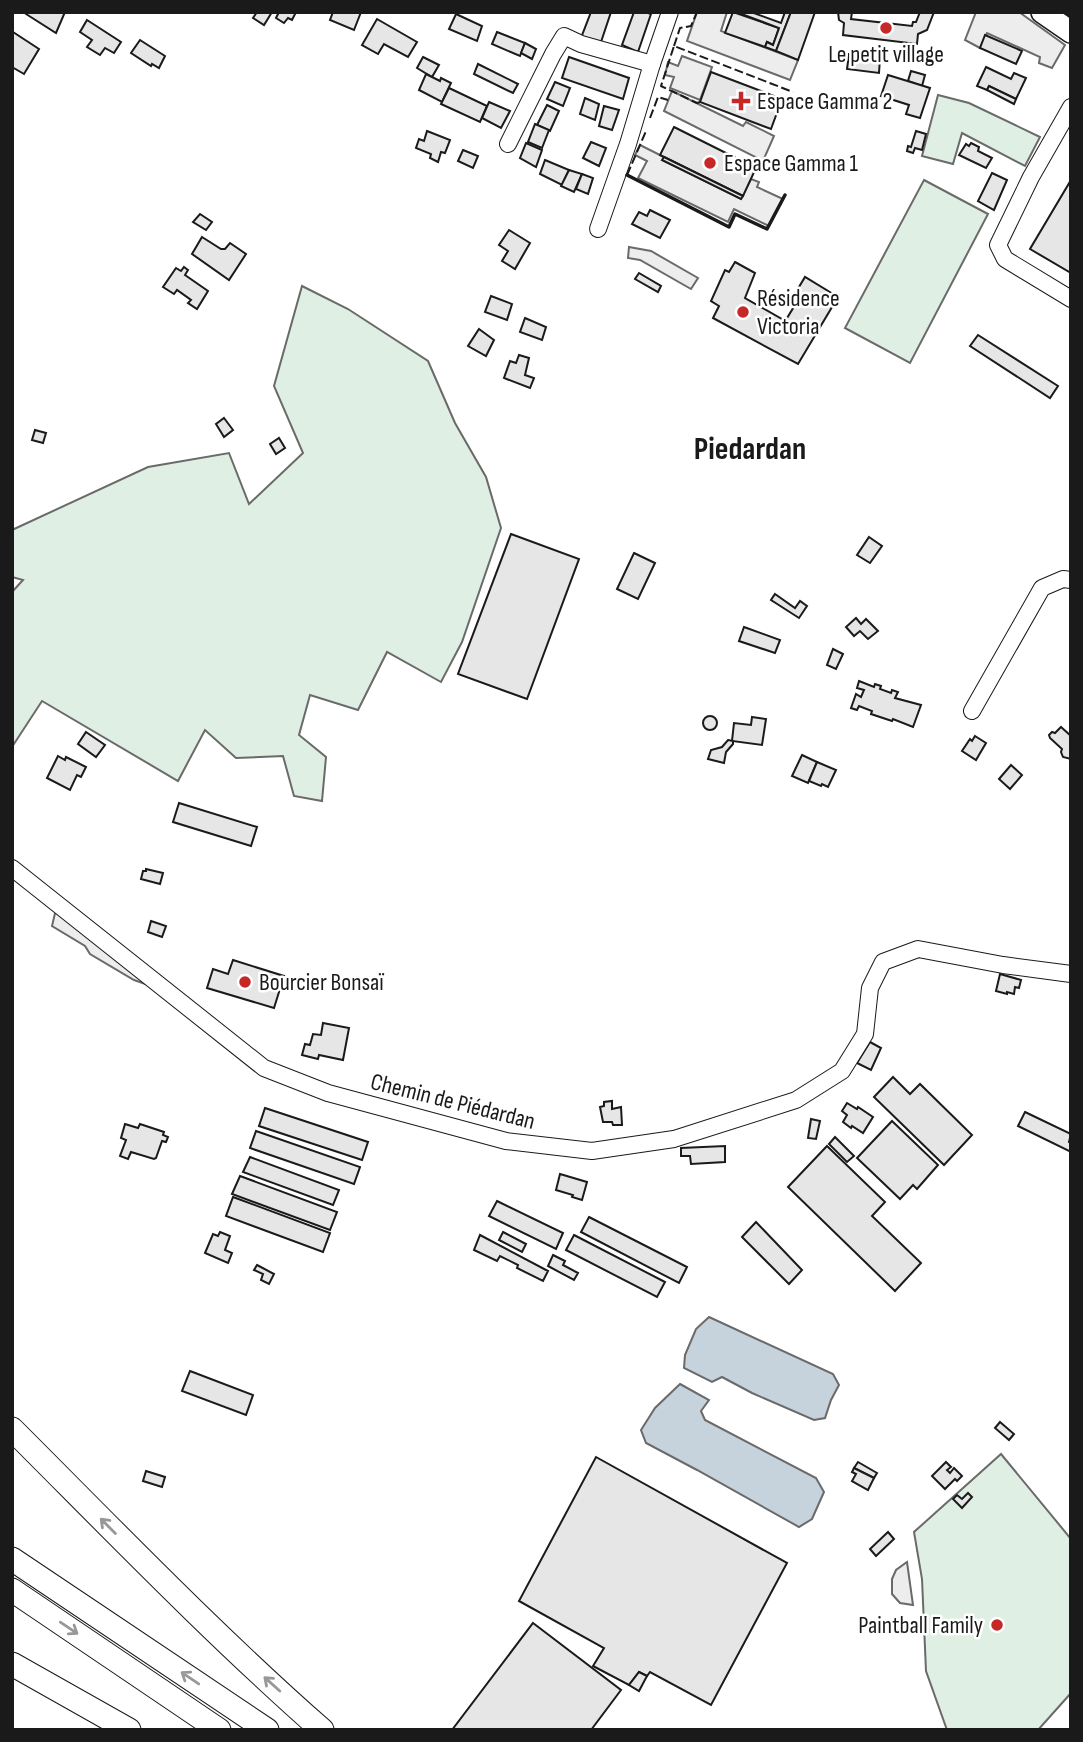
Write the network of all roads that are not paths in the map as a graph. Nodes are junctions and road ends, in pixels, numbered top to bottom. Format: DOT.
graph roads {
  1 [pos="670,12"];
  2 [pos="1042,12"];
  3 [pos="1071,32"];
  4 [pos="652,64"];
  5 [pos="1071,107"];
  6 [pos="508,144"];
  7 [pos="598,229"];
  8 [pos="1071,299"];
  9 [pos="1071,580"];
  10 [pos="972,711"];
  11 [pos="12,868"];
  12 [pos="1071,974"];
  13 [pos="12,1414"];
  14 [pos="12,1429"];
  15 [pos="69,1486"];
  16 [pos="12,1559"];
  17 [pos="12,1590"];
  18 [pos="12,1664"];
  19 [pos="12,1674"];
  20 [pos="110,1730"];
  21 [pos="129,1730"];
  22 [pos="219,1730"];
  23 [pos="267,1730"];
  24 [pos="323,1730"];
  1 -- 4 [label="street"];
  2 -- 3 [label="main road"];
  4 -- 6 [label="street"];
  4 -- 7 [label="street"];
  5 -- 8 [label="street"];
  9 -- 10 [label="street"];
  11 -- 12 [label="street, Chemin de Piédardan"];
  13 -- 15 [label="highway"];
  14 -- 15 [label="highway"];
  24 -- 15 [label="highway, one-way"];
  23 -- 16 [label="highway, one-way"];
  17 -- 22 [label="highway, one-way"];
  18 -- 21 [label="highway"];
  19 -- 20 [label="highway"];
}
